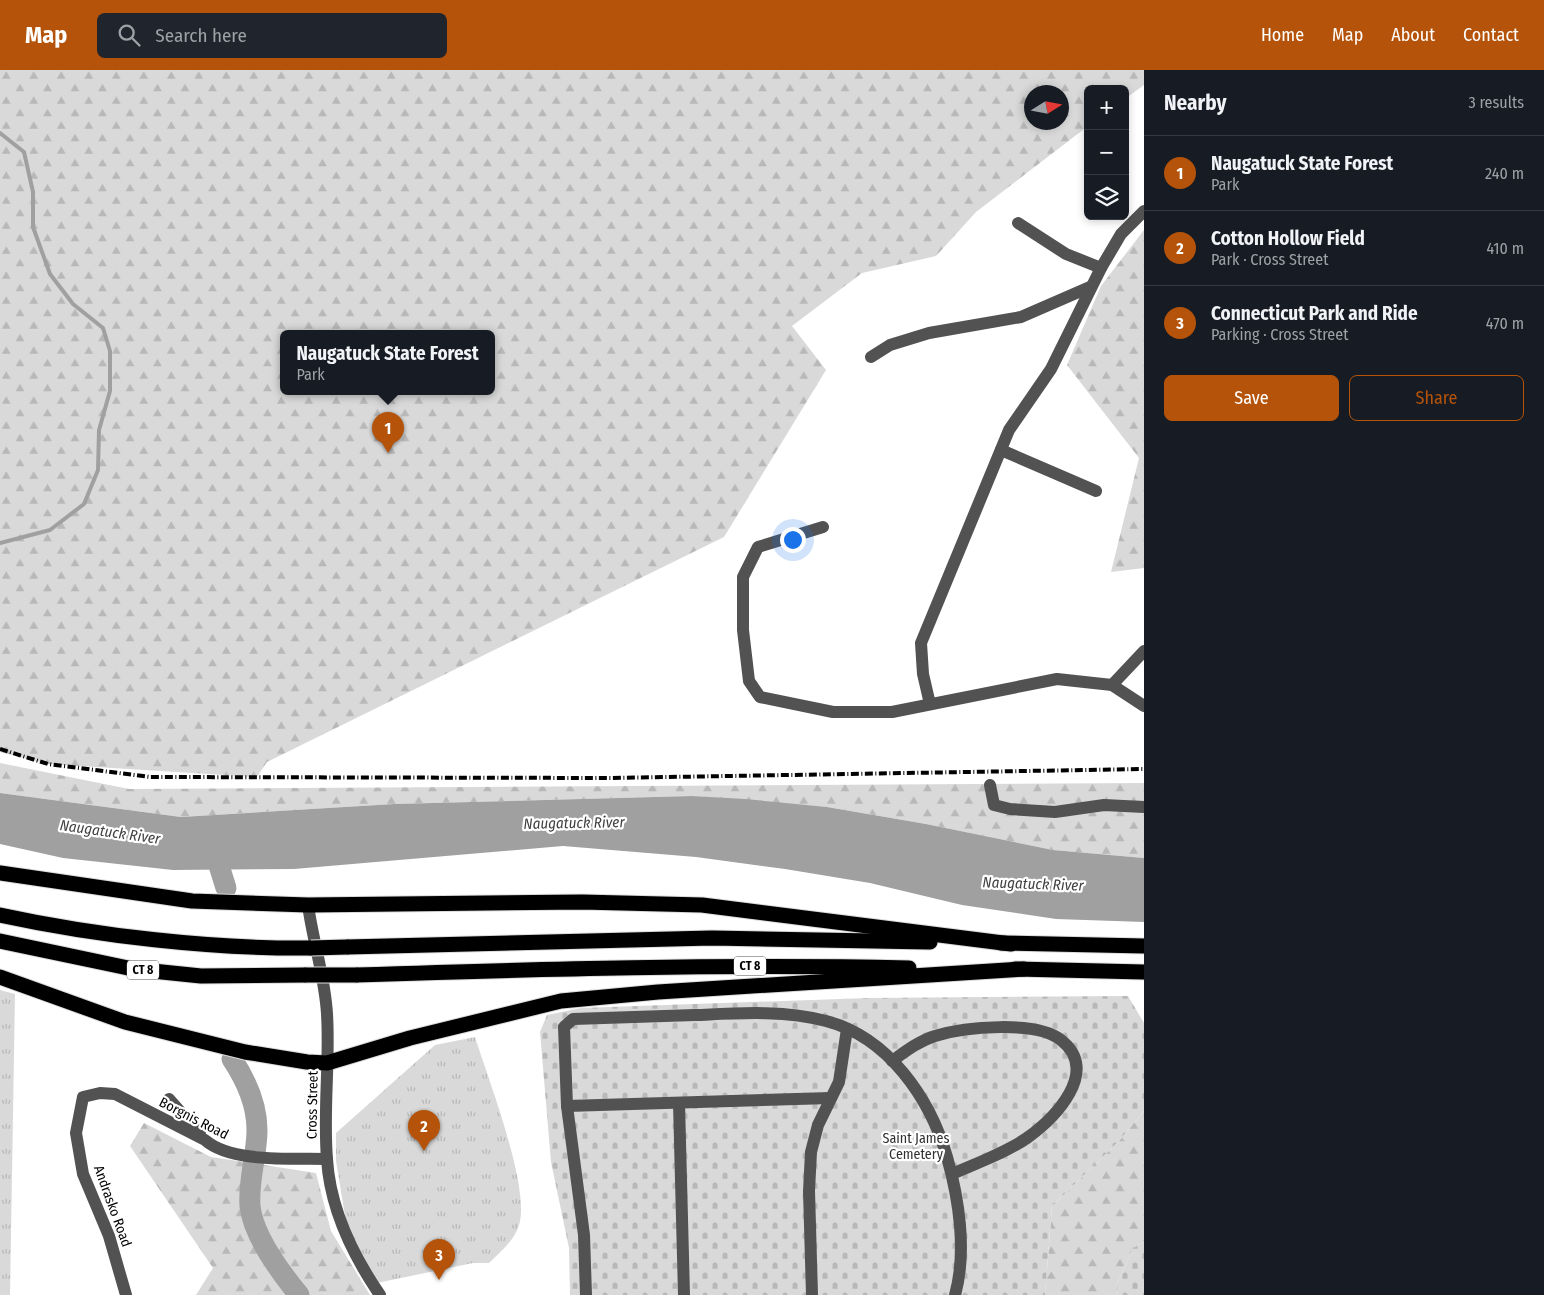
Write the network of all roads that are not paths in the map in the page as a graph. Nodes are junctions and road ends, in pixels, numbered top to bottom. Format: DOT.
graph roads {
  1 [pos="1144,211"];
  2 [pos="1018,223"];
  3 [pos="1101,268"];
  4 [pos="1090,287"];
  5 [pos="871,358"];
  6 [pos="1001,450"];
  7 [pos="1096,491"];
  8 [pos="823,527"];
  9 [pos="1144,650"];
  10 [pos="1112,684"];
  11 [pos="930,704"];
  12 [pos="1144,706"];
  13 [pos="990,785"];
  14 [pos="1144,806"];
  15 [pos="0,873"];
  16 [pos="308,906"];
  17 [pos="0,916"];
  18 [pos="0,942"];
  19 [pos="1011,944"];
  20 [pos="1144,946"];
  21 [pos="1024,970"];
  22 [pos="1144,972"];
  23 [pos="0,977"];
  24 [pos="847,1029"];
  25 [pos="892,1061"];
  26 [pos="327,1063"];
  27 [pos="83,1097"];
  28 [pos="831,1098"];
  29 [pos="169,1099"];
  30 [pos="679,1103"];
  31 [pos="567,1106"];
  32 [pos="204,1140"];
  33 [pos="326,1159"];
  34 [pos="952,1174"];
  35 [pos="126,1295"];
  36 [pos="380,1295"];
  37 [pos="586,1295"];
  38 [pos="684,1295"];
  39 [pos="812,1295"];
  40 [pos="955,1295"];
  1 -- 3 [label="street"];
  2 -- 3 [label="street"];
  3 -- 4 [label="street"];
  4 -- 5 [label="street"];
  4 -- 6 [label="street"];
  6 -- 7 [label="street"];
  6 -- 11 [label="street"];
  8 -- 11 [label="street"];
  9 -- 10 [label="street"];
  10 -- 11 [label="street"];
  10 -- 12 [label="street"];
  13 -- 14 [label="street"];
  15 -- 16 [label="highway"];
  16 -- 19 [label="highway"];
  16 -- 26 [label="street, Cross Street"];
  17 -- 19 [label="highway, CT 8, bridge"];
  18 -- 21 [label="highway, CT 8, bridge"];
  19 -- 20 [label="highway, CT 8"];
  21 -- 22 [label="highway, CT 8"];
  21 -- 26 [label="highway"];
  23 -- 26 [label="highway"];
  24 -- 25 [label="street"];
  24 -- 28 [label="street"];
  24 -- 31 [label="street"];
  25 -- 34 [label="street"];
  25 -- 34 [label="street"];
  26 -- 33 [label="street, Cross Street"];
  27 -- 32 [label="street, Borgnis Road"];
  27 -- 35 [label="street, Andrasko Road"];
  28 -- 30 [label="street"];
  28 -- 39 [label="street"];
  29 -- 32 [label="street"];
  30 -- 31 [label="street"];
  30 -- 38 [label="street"];
  31 -- 37 [label="street"];
  32 -- 33 [label="street, Borgnis Road"];
  33 -- 36 [label="street, Cross Street"];
  34 -- 40 [label="street"];
}
